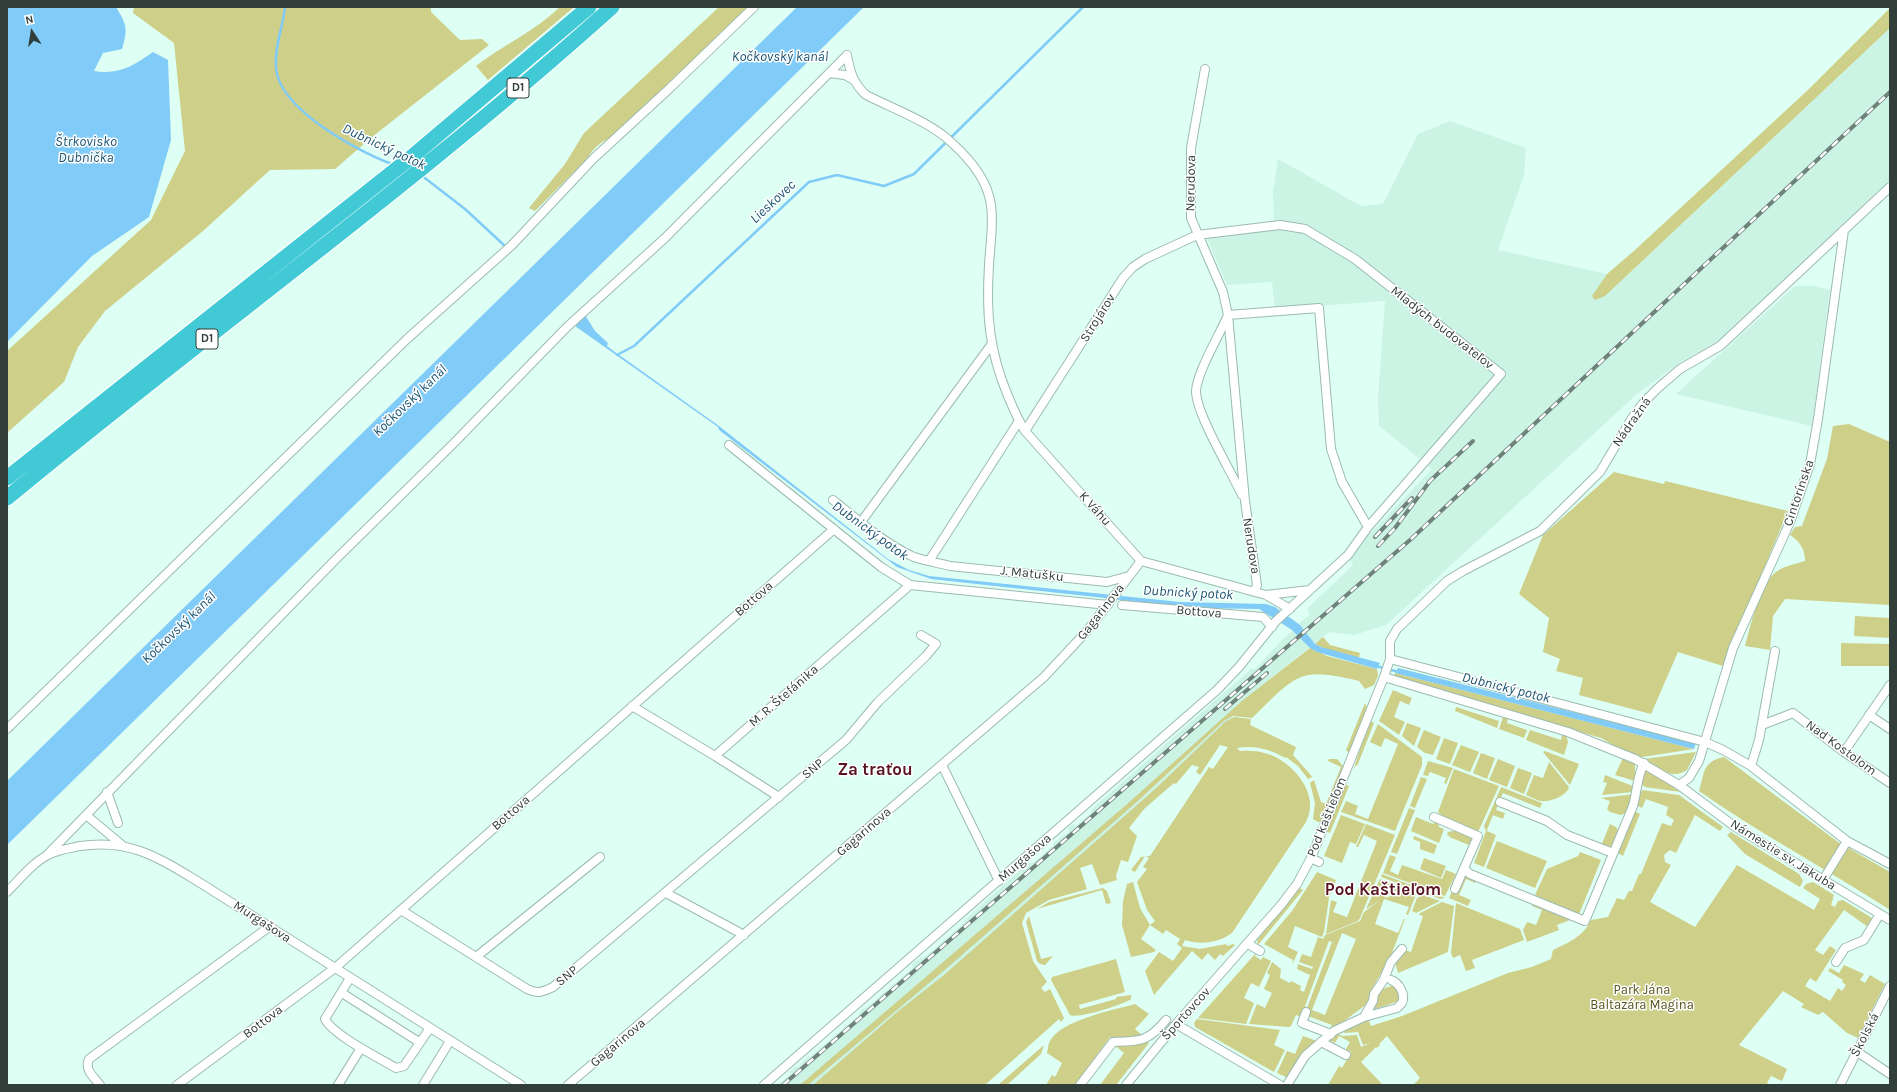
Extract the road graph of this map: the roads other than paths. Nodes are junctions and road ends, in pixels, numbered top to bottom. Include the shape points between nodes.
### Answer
1 (590, 7) edge
2 (612, 7) edge
3 (754, 7) edge
4 (1205, 69) dead end
5 (829, 73) junction
6 (852, 78) junction
7 (1890, 187) edge
8 (1844, 230) junction
9 (1198, 235) junction
10 (1228, 315) junction
11 (991, 345) junction
12 (1019, 421) junction
13 (1025, 431) junction
14 (729, 445) dead end
15 (7, 478) edge
16 (7, 498) edge
17 (833, 500) dead end
18 (1245, 501) junction
19 (861, 522) junction
20 (1368, 527) junction
21 (834, 529) junction
22 (929, 561) junction
23 (1141, 561) junction
24 (1131, 577) junction
25 (910, 585) junction
26 (1310, 590) junction
27 (1255, 591) junction
28 (1266, 595) junction
29 (1109, 604) junction
30 (1122, 605) dead end
31 (1288, 611) junction
32 (1274, 624) junction
33 (921, 635) dead end
34 (1775, 651) dead end
35 (1387, 668) junction
36 (1890, 685) edge
37 (632, 706) junction
38 (1869, 715) junction
39 (1762, 725) junction
40 (7, 729) edge
41 (1890, 729) edge
42 (1705, 742) junction
43 (1844, 752) junction
44 (715, 756) junction
45 (1644, 763) junction
46 (942, 765) junction
47 (1751, 766) junction
48 (1890, 783) edge
49 (1679, 785) junction
50 (107, 792) junction
51 (779, 797) junction
52 (1500, 802) dead end
53 (86, 815) junction
54 (1434, 817) dead end
55 (118, 823) dead end
56 (1847, 841) junction
57 (123, 846) junction
58 (1612, 853) junction
59 (47, 855) junction
60 (600, 857) dead end
61 (1311, 858) junction
62 (1319, 862) dead end
63 (1890, 864) edge
64 (1464, 869) junction
65 (1823, 880) junction
66 (999, 881) junction
67 (1455, 889) dead end
68 (7, 892) edge
69 (666, 893) junction
70 (401, 910) junction
71 (1880, 914) junction
72 (1890, 920) edge
73 (269, 927) junction
74 (744, 935) junction
75 (1248, 944) junction
76 (1402, 949) dead end
77 (1260, 951) dead end
78 (476, 957) junction
79 (1836, 962) dead end
80 (335, 968) junction
81 (350, 978) junction
82 (1391, 980) dead end
83 (1890, 986) edge
84 (342, 993) junction
85 (1306, 1012) dead end
86 (1364, 1017) junction
87 (1166, 1020) dead end
88 (1176, 1024) junction
89 (430, 1028) junction
90 (1331, 1034) junction
91 (450, 1041) junction
92 (419, 1042) junction
93 (1321, 1042) junction
94 (361, 1048) junction
95 (1856, 1051) junction
96 (1346, 1055) dead end
97 (1890, 1074) edge
98 (509, 1076) junction
99 (100, 1085) edge
100 (177, 1085) edge
101 (338, 1085) edge
102 (423, 1085) edge
103 (517, 1085) edge
104 (521, 1085) edge
105 (568, 1085) edge
106 (764, 1085) edge
107 (1080, 1085) edge
108 (1126, 1085) edge
109 (1280, 1085) edge
110 (1287, 1085) edge
111 (1840, 1085) edge

1 - 15 highway, D1 via 391,173
2 - 16 highway, D1 via 407,181
3 - 40 street via 593,159 497,259 407,339
4 - 9 street, Nerudova via 1192,148 1191,218
5 - 6 street
5 - 6 street via 847,55
5 - 50 street via 665,238 567,328
6 - 11 street, K Váhu via 866,95 943,136 954,145 981,177 988,190 991,204 987,315
7 - 8 street, Nádražná
8 - 35 street, Nádražná via 1720,346 1680,369 1658,388 1632,418 1600,472 1540,531 1453,578 1404,622 1392,635
8 - 42 street, Cintorínska via 1810,464 1790,522 1733,648
9 - 10 street, Nerudova via 1223,292
9 - 13 street, Strojárov via 1146,259 1133,267 1123,278
9 - 20 street, Mladých budovateľov via 1280,225 1305,229 1355,259 1501,374
10 - 18 street, Nerudova
10 - 18 street, Nerudova via 1200,376 1196,392 1202,416
10 - 20 street via 1319,308 1331,449 1342,482
11 - 12 street, K Váhu via 1001,378
11 - 19 street
12 - 13 street, K Váhu
12 - 22 street
13 - 23 street, K Váhu
14 - 21 street
17 - 19 street, J. Matušku
18 - 27 street, Nerudova via 1257,585
19 - 22 street, J. Matušku via 914,556
20 - 26 street, Mladých budovateľov via 1348,556
21 - 25 street via 881,567
21 - 37 street, Bottova
22 - 24 street, J. Matušku via 950,566 1107,582
23 - 24 street, Gagarinova
23 - 27 street
24 - 29 street, Gagarinova
25 - 29 street
25 - 44 street, M. R. Štefánika
26 - 28 street
26 - 31 street, Mladých budovateľov
27 - 28 street
28 - 31 street
29 - 46 street, Gagarinova via 1044,677
30 - 32 street, Bottova via 1263,617
31 - 32 street, Murgašova
32 - 66 street, Murgašova via 1217,690
33 - 51 street, SNP via 936,644 926,656 878,702 846,740
34 - 39 street
35 - 42 street
35 - 45 street via 1568,732
35 - 61 street, Pod kaštieľom
36 - 38 street, Nad Kostolom
37 - 44 street
37 - 70 street, Bottova
38 - 41 street
38 - 43 street, Nad Kostolom
39 - 43 street, Nad Kostolom via 1793,713
39 - 47 street
42 - 47 street
42 - 49 street, Cintorínska via 1699,761 1689,778
43 - 48 street, Nad Kostolom
44 - 51 street
45 - 49 street
45 - 58 street via 1639,772 1633,806
46 - 66 street
46 - 74 street, Gagarinova
47 - 56 street
49 - 65 street, Námestie sv. Jakuba via 1734,826
50 - 53 street
50 - 55 street
51 - 69 street, SNP
52 - 58 street via 1547,821 1567,835
53 - 57 street
53 - 59 street
54 - 64 street via 1478,836
56 - 63 street
56 - 65 street
57 - 59 street, Murgašova via 86,846
57 - 73 street, Murgašova via 140,849 171,865
58 - 64 street via 1585,921 1470,874
59 - 68 street, Murgašova
60 - 78 street
61 - 62 street
61 - 75 street, Pod kaštieľom via 1297,884
64 - 67 street
65 - 71 street, Námestie sv. Jakuba
66 - 106 street, Murgašova
69 - 74 street
69 - 78 street, SNP via 545,992 536,993 527,989
70 - 78 street, SNP
70 - 80 street, Bottova
71 - 72 street, Námestie sv. Jakuba
71 - 79 street via 1864,940 1845,948
73 - 80 street, Murgašova
73 - 99 street via 89,1059 88,1070
74 - 105 street, Gagarinova
75 - 77 street
75 - 88 street, Športovcov
76 - 86 street via 1391,962
80 - 81 street, Murgašova
80 - 100 street, Bottova
81 - 84 street
81 - 89 street, Murgašova
82 - 86 street via 1397,982 1400,988 1402,1003 1397,1008
83 - 95 street, Školská
84 - 92 street
84 - 94 street via 325,1019 328,1026
85 - 90 street via 1302,1023
86 - 90 street
87 - 107 street, Športovcov via 1147,1039 1113,1042
88 - 108 street, Športovcov
88 - 109 street
89 - 91 street, Murgašova
89 - 92 street
90 - 93 street
91 - 98 street, Murgašova
91 - 102 street
92 - 94 street via 404,1066 396,1068
93 - 96 street
93 - 110 street via 1305,1056
94 - 101 street
95 - 97 street
95 - 111 street, Školská
98 - 103 street, Murgašova
98 - 104 street, Murgašova

